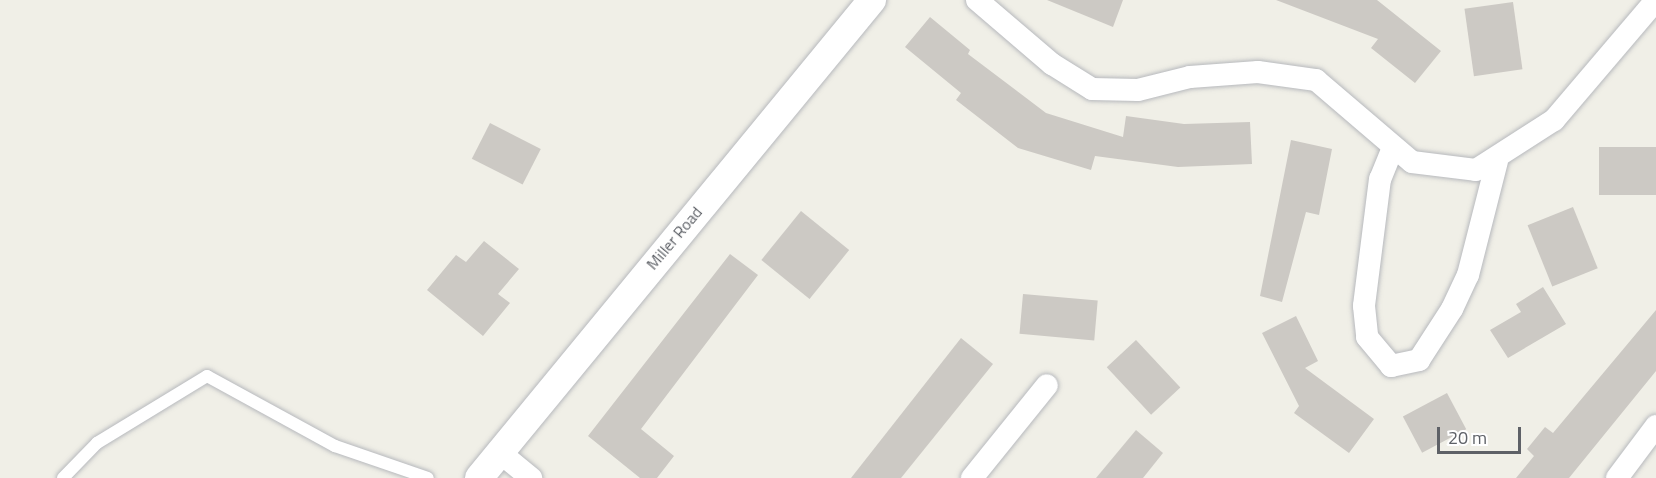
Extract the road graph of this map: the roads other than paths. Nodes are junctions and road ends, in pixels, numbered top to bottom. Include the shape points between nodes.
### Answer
1 (872, 0) edge
2 (977, 0) edge
3 (1656, 0) edge
4 (1392, 150) junction
5 (1497, 161) junction
6 (1047, 385) dead end
7 (1656, 426) edge
8 (498, 451) junction
9 (63, 478) edge
10 (428, 478) edge
11 (479, 478) edge
12 (531, 478) edge
13 (972, 478) edge
14 (1617, 478) edge

1 - 8 street, Miller Road
2 - 4 street via 1052,64 1092,89 1138,90 1190,77 1258,72 1316,80
3 - 5 street via 1554,120
4 - 5 street via 1412,162 1476,170
4 - 5 street via 1380,180 1365,268 1364,306 1367,337 1391,366 1419,360 1452,309 1468,275
6 - 13 street
7 - 14 street
8 - 11 street, Miller Road
8 - 12 street
9 - 10 lane via 97,443 207,376 335,446

